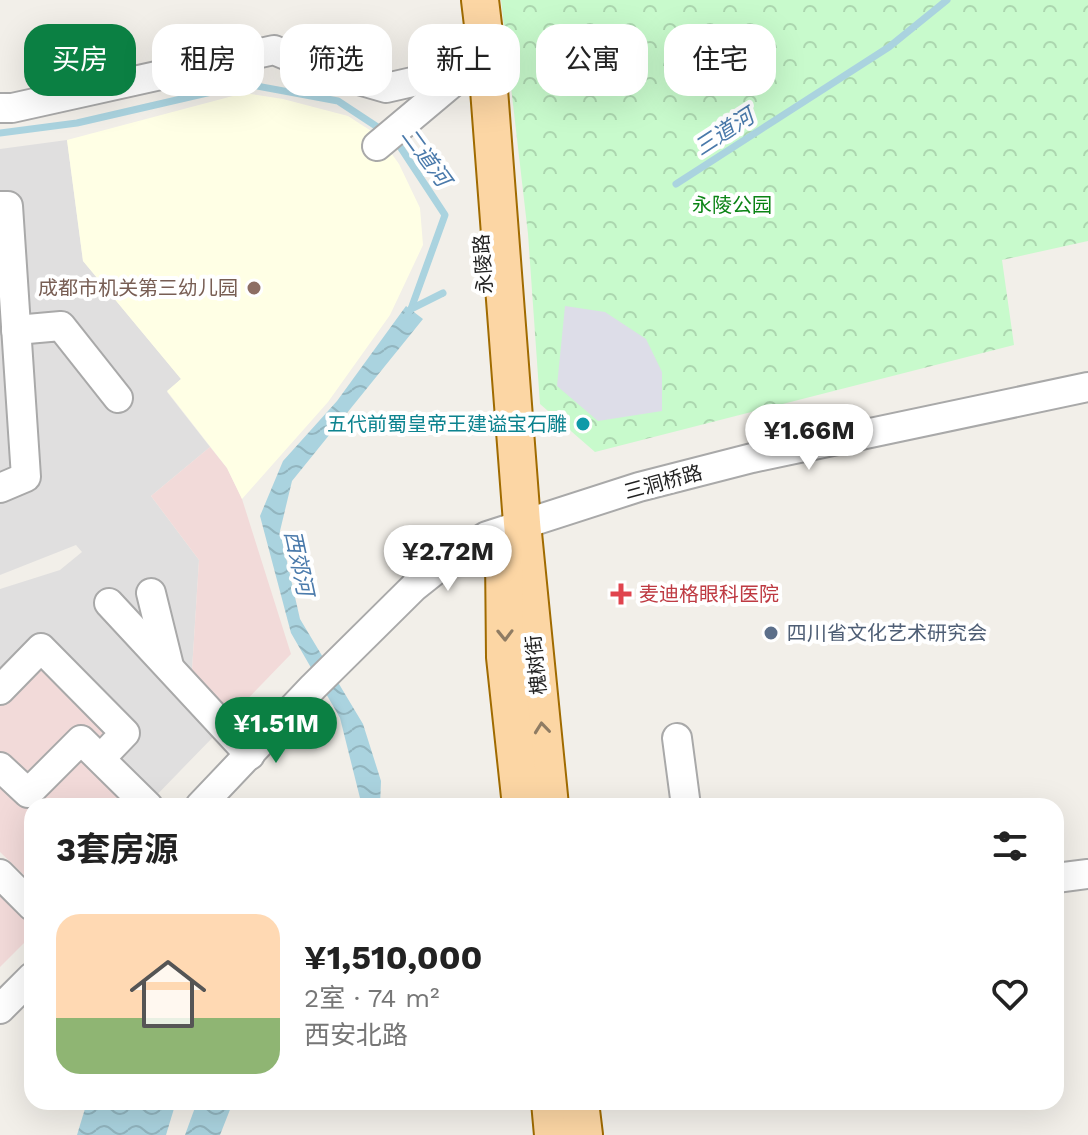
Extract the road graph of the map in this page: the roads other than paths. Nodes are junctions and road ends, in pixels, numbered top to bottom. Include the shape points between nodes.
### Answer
1 (459, 0) edge
2 (480, 0) edge
3 (465, 24) edge
4 (479, 24) edge
5 (408, 83) edge
6 (439, 96) edge
7 (479, 96) edge
8 (0, 108) edge
9 (377, 145) dead end
10 (0, 206) edge
11 (16, 330) junction
12 (1088, 387) edge
13 (118, 398) dead end
14 (0, 488) edge
15 (513, 526) junction
16 (151, 593) dead end
17 (109, 603) dead end
18 (171, 670) junction
19 (0, 690) edge
20 (677, 738) dead end
21 (250, 755) junction
22 (101, 758) junction
23 (0, 767) edge
24 (140, 798) edge
25 (208, 798) edge
26 (520, 798) edge
27 (549, 798) edge
28 (685, 798) edge
29 (0, 874) edge
30 (1088, 874) edge
31 (1064, 877) edge
32 (24, 898) edge
33 (24, 985) edge
34 (0, 1009) edge
35 (551, 1110) edge
36 (581, 1110) edge
37 (553, 1135) edge
38 (584, 1135) edge

1 - 3 main road, 永陵路
2 - 4 main road, 永陵路
5 - 8 street via 386,88 274,50
6 - 9 street
7 - 15 main road, 永陵路
10 - 11 street via 8,206
11 - 13 street via 61,326
11 - 14 street via 26,477
12 - 15 street, 三洞桥路 via 752,458
15 - 21 street, 三洞桥路 via 448,560 414,587
15 -> 26 main road, 槐树街 via 505,657
27 -> 15 main road, 槐树街
16 - 18 street
17 - 18 street
18 - 21 street
19 - 22 street via 41,648 125,733
20 - 28 street
21 - 25 street, 三洞桥路
22 - 23 street via 81,740 28,793
22 - 24 street
29 - 32 street
30 - 31 street
33 - 34 street
35 - 37 main road
36 - 38 main road

